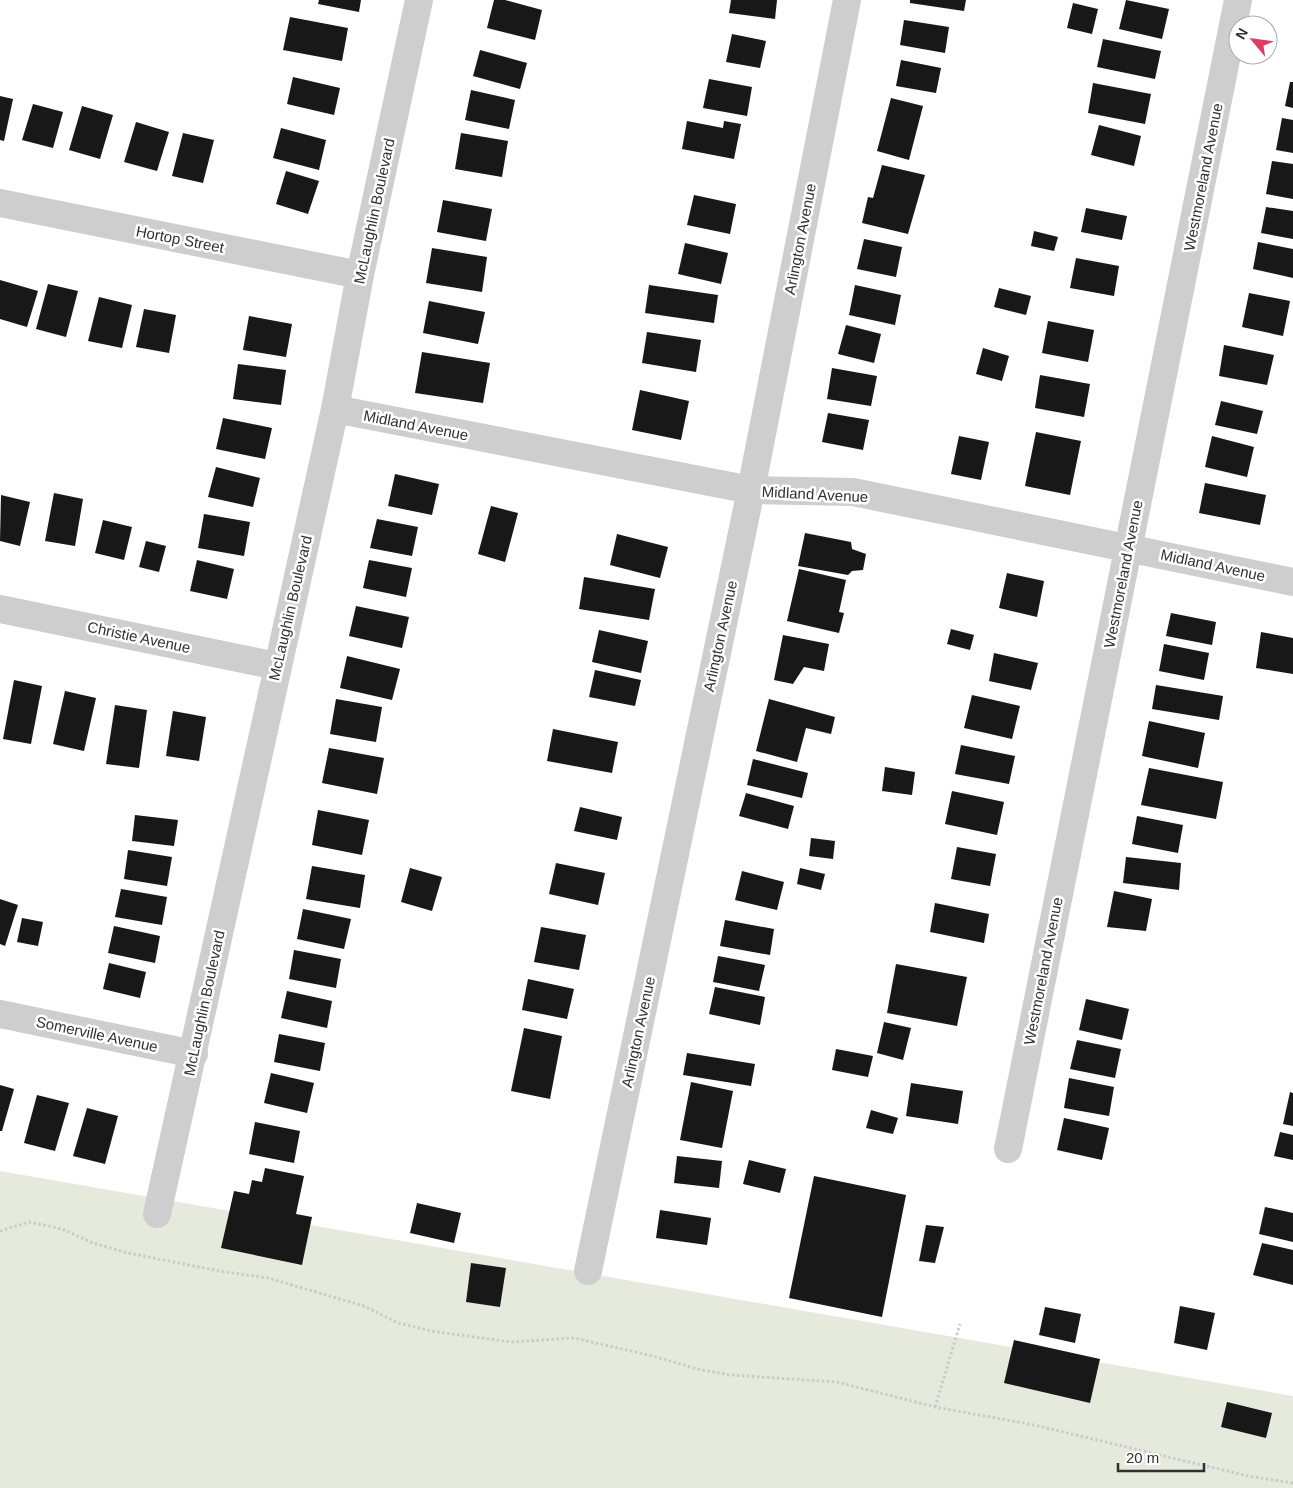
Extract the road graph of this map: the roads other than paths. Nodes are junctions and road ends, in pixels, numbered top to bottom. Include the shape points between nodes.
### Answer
1 (420, 0) edge
2 (847, 0) edge
3 (1238, 0) edge
4 (0, 203) edge
5 (360, 275) junction
6 (335, 409) junction
7 (751, 490) junction
8 (1128, 547) junction
9 (1293, 582) edge
10 (0, 609) edge
11 (277, 666) junction
12 (0, 1014) edge
13 (194, 1054) junction
14 (1008, 1149) dead end
15 (157, 1214) dead end
16 (588, 1271) dead end

1 - 5 street, McLaughlin Boulevard
2 - 7 street, Arlington Avenue
3 - 8 street, Westmoreland Avenue
4 - 5 street, Hortop Street
5 - 6 street, McLaughlin Boulevard
6 - 7 street, Midland Avenue
6 - 11 street, McLaughlin Boulevard
7 - 8 street, Midland Avenue via 853,492
7 - 16 street, Arlington Avenue
8 - 9 street, Midland Avenue
8 - 14 street, Westmoreland Avenue
10 - 11 street, Christie Avenue
11 - 13 street, McLaughlin Boulevard
12 - 13 street, Somerville Avenue
13 - 15 street, McLaughlin Boulevard

